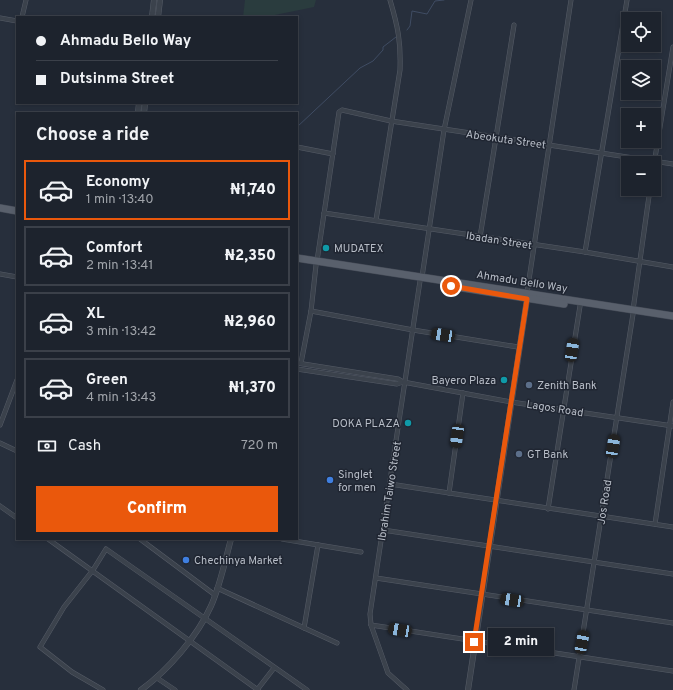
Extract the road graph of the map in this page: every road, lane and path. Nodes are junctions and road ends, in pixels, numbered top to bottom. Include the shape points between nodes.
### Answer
1 (26, 0) edge
2 (154, 0) edge
3 (160, 0) edge
4 (390, 0) edge
5 (471, 0) edge
6 (572, 0) edge
7 (627, 0) edge
8 (22, 16) edge
9 (152, 16) edge
10 (158, 16) edge
11 (0, 18) edge
12 (16, 21) edge
13 (514, 25) dead end
14 (673, 47) edge
15 (391, 121) junction
16 (444, 130) junction
17 (495, 138) junction
18 (550, 145) junction
19 (298, 147) edge
20 (603, 152) junction
21 (333, 154) junction
22 (622, 156) edge
23 (655, 156) edge
24 (661, 163) edge
25 (673, 164) edge
26 (649, 196) edge
27 (0, 208) edge
28 (16, 210) edge
29 (0, 213) edge
30 (324, 213) junction
31 (16, 215) edge
32 (376, 220) junction
33 (430, 229) junction
34 (480, 237) junction
35 (535, 245) junction
36 (585, 252) junction
37 (298, 258) edge
38 (639, 261) junction
39 (298, 262) edge
40 (317, 263) junction
41 (673, 267) edge
42 (0, 274) edge
43 (16, 277) edge
44 (421, 279) junction
45 (527, 296) junction
46 (580, 306) junction
47 (311, 311) junction
48 (633, 312) junction
49 (673, 316) edge
50 (673, 320) edge
51 (413, 330) junction
52 (518, 347) junction
53 (299, 363) edge
54 (298, 369) edge
55 (16, 383) edge
56 (404, 383) junction
57 (463, 393) junction
58 (510, 402) junction
59 (673, 402) edge
60 (563, 409) junction
61 (617, 418) junction
62 (0, 425) edge
63 (671, 426) edge
64 (0, 443) edge
65 (16, 451) edge
66 (390, 484) junction
67 (449, 493) junction
68 (495, 500) junction
69 (0, 506) edge
70 (548, 509) junction
71 (602, 516) junction
72 (16, 517) edge
73 (655, 524) junction
74 (673, 527) edge
75 (383, 530) junction
76 (49, 540) edge
77 (141, 540) edge
78 (231, 540) edge
79 (288, 540) edge
80 (318, 545) junction
81 (488, 546) junction
82 (361, 552) dead end
83 (595, 562) junction
84 (93, 570) junction
85 (673, 574) edge
86 (376, 578) junction
87 (217, 588) junction
88 (215, 595) junction
89 (482, 595) junction
90 (588, 611) junction
91 (204, 618) junction
92 (673, 623) edge
93 (371, 625) junction
94 (304, 628) junction
95 (189, 640) junction
96 (474, 642) junction
97 (337, 643) dead end
98 (579, 657) junction
99 (274, 668) junction
100 (673, 671) edge
101 (157, 678) junction
102 (103, 690) edge
103 (141, 690) edge
104 (175, 690) edge
105 (258, 690) edge
106 (307, 690) edge
107 (407, 690) edge
108 (468, 690) edge
109 (574, 690) edge

1 - 8 street
2 - 9 street
3 - 10 street
4 - 15 street via 400,39 400,70
5 - 16 street, Ibrahim Taiwo Street
6 - 18 street
7 - 20 street
11 - 12 street
13 - 17 street
14 - 23 street
15 - 16 street, Abeokuta Street
15 - 21 street, Abeokuta Street via 340,110
15 - 32 street
16 - 17 street, Abeokuta Street
16 - 33 street, Ibrahim Taiwo Street
17 - 18 street, Abeokuta Street
17 - 34 street
18 - 20 street, Abeokuta Street
18 - 35 street
19 - 21 street
20 - 22 street, Abeokuta Street
20 - 36 street
21 - 30 street
24 - 25 street, Abeokuta Street
26 - 38 street, Jos Road
27 - 28 main road
29 - 31 main road
30 - 32 street, Ibadan Street
30 - 40 street
32 - 33 street, Ibadan Street
33 - 34 street, Ibadan Street
33 - 44 street, Ibrahim Taiwo Street
34 - 35 street, Ibadan Street
35 - 36 street, Ibadan Street
35 - 45 street
36 - 38 street, Ibadan Street
37 - 40 main road, Ahmadu Bello Way
38 - 41 street, Ibadan Street
38 - 48 street, Jos Road
39 - 40 main road, Ahmadu Bello Way
40 - 44 main road, Ahmadu Bello Way
40 - 47 street
42 - 43 street
44 - 45 main road, Ahmadu Bello Way
44 - 51 street, Ibrahim Taiwo Street
45 - 46 main road, Ahmadu Bello Way
45 - 48 main road, Ahmadu Bello Way
45 - 52 street
46 - 48 main road, Ahmadu Bello Way
46 - 60 street
47 - 51 street
47 - 53 street
48 - 49 main road, Ahmadu Bello Way
48 - 50 main road, Ahmadu Bello Way
48 - 61 street, Jos Road
51 - 52 street
51 - 56 street, Ibrahim Taiwo Street
52 - 58 street
53 - 56 street, Lagos Road via 398,379
54 - 56 street
55 - 62 street
56 - 57 street, Lagos Road
56 - 66 street, Ibrahim Taiwo Street
57 - 58 street, Lagos Road
57 - 67 street
58 - 60 street, Lagos Road
58 - 68 street
59 - 63 street
60 - 61 street, Lagos Road
60 - 70 street
61 - 63 street, Lagos Road
61 - 71 street, Jos Road
63 - 73 street
64 - 65 street
66 - 67 street
66 - 75 street, Ibrahim Taiwo Street
67 - 68 street
68 - 70 street
68 - 81 street
69 - 72 street
70 - 71 street
71 - 73 street
71 - 83 street, Jos Road
73 - 74 street
75 - 81 street
75 - 86 street, Ibrahim Taiwo Street
76 - 84 street
77 - 88 street
78 - 87 street
79 - 80 street
80 - 82 street
80 - 94 street
81 - 83 street
81 - 89 street
83 - 85 street
83 - 90 street, Jos Road
84 - 91 street via 106,549
84 - 95 street
84 - 102 street via 64,607 40,647 72,672
86 - 89 street
86 - 93 street, Ibrahim Taiwo Street via 370,614
87 - 88 street
87 - 94 street
88 - 91 street
89 - 90 street
89 - 96 street
90 - 92 street
90 - 98 street, Jos Road
91 - 95 street
91 - 99 street
93 - 96 street
93 - 107 street, Ibrahim Taiwo Street via 388,673
94 - 97 street
95 - 101 street
95 - 105 street
96 - 98 street
96 - 108 street
98 - 100 street
98 - 109 street, Jos Road
99 - 105 street
99 - 106 street
101 - 103 street
101 - 104 street

